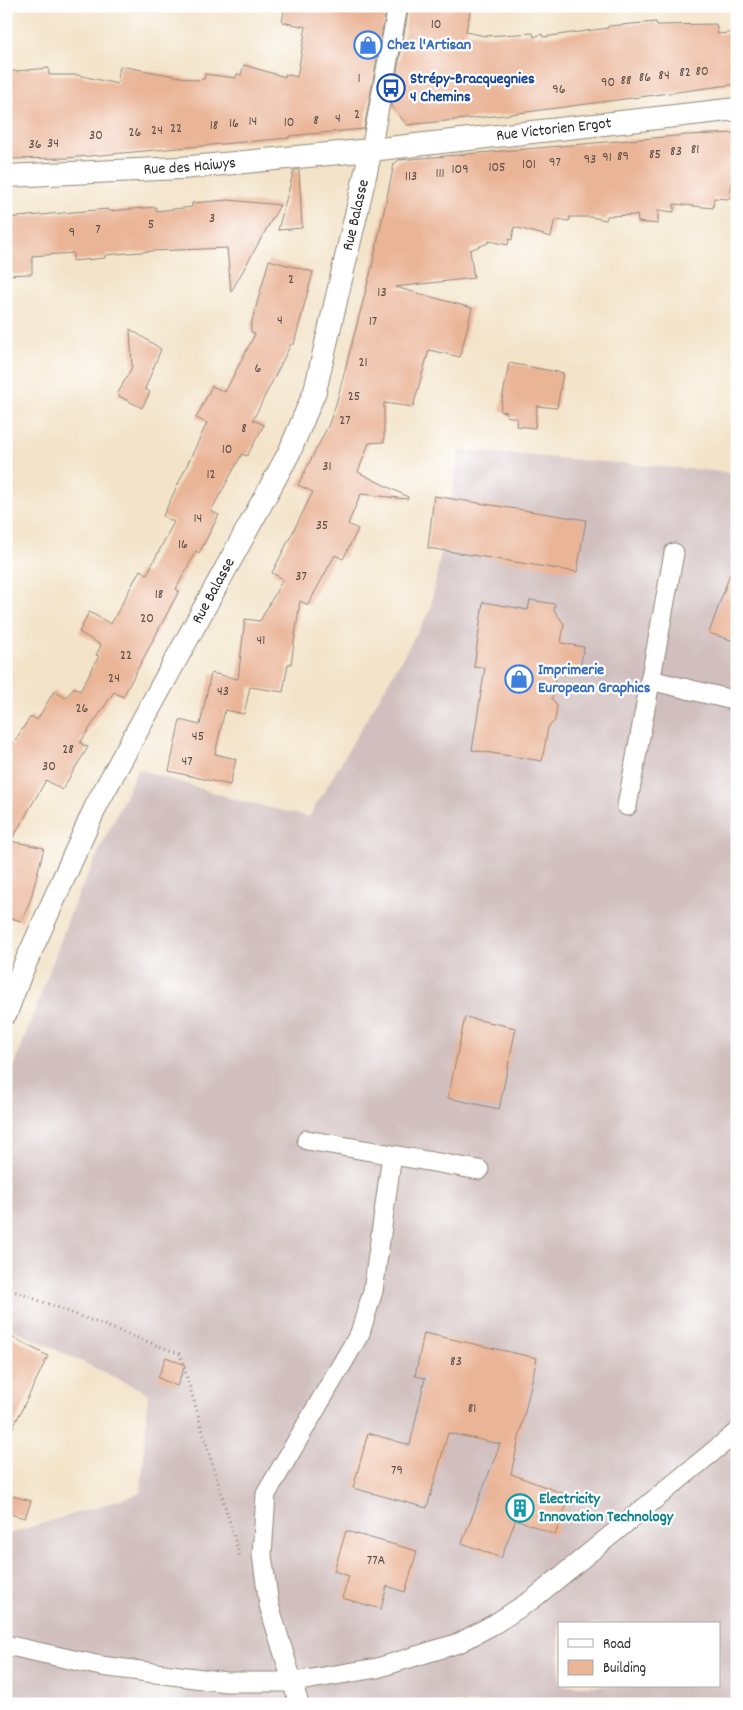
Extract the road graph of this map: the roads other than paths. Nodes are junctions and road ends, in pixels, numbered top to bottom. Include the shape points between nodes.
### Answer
1 (398, 6) edge
2 (737, 109) edge
3 (371, 150) junction
4 (6, 176) edge
5 (674, 553) dead end
6 (650, 680) junction
7 (737, 701) edge
8 (627, 806) dead end
9 (6, 1013) edge
10 (307, 1140) dead end
11 (392, 1155) junction
12 (479, 1170) dead end
13 (737, 1432) edge
14 (6, 1644) edge
15 (294, 1682) junction
16 (299, 1704) edge

1 - 3 street
2 - 3 street, Rue Victorien Ergot
3 - 4 street, Rue des Haiwys via 181,168
3 - 9 street, Rue Balasse via 315,391 304,422 97,804
5 - 6 street
6 - 7 street
6 - 8 street
10 - 11 street
11 - 12 street
11 - 15 street via 373,1291 360,1333 266,1494 262,1555 269,1605
13 - 15 street via 532,1599 496,1624 459,1643 415,1658
14 - 15 street via 101,1666 226,1682
15 - 16 street

